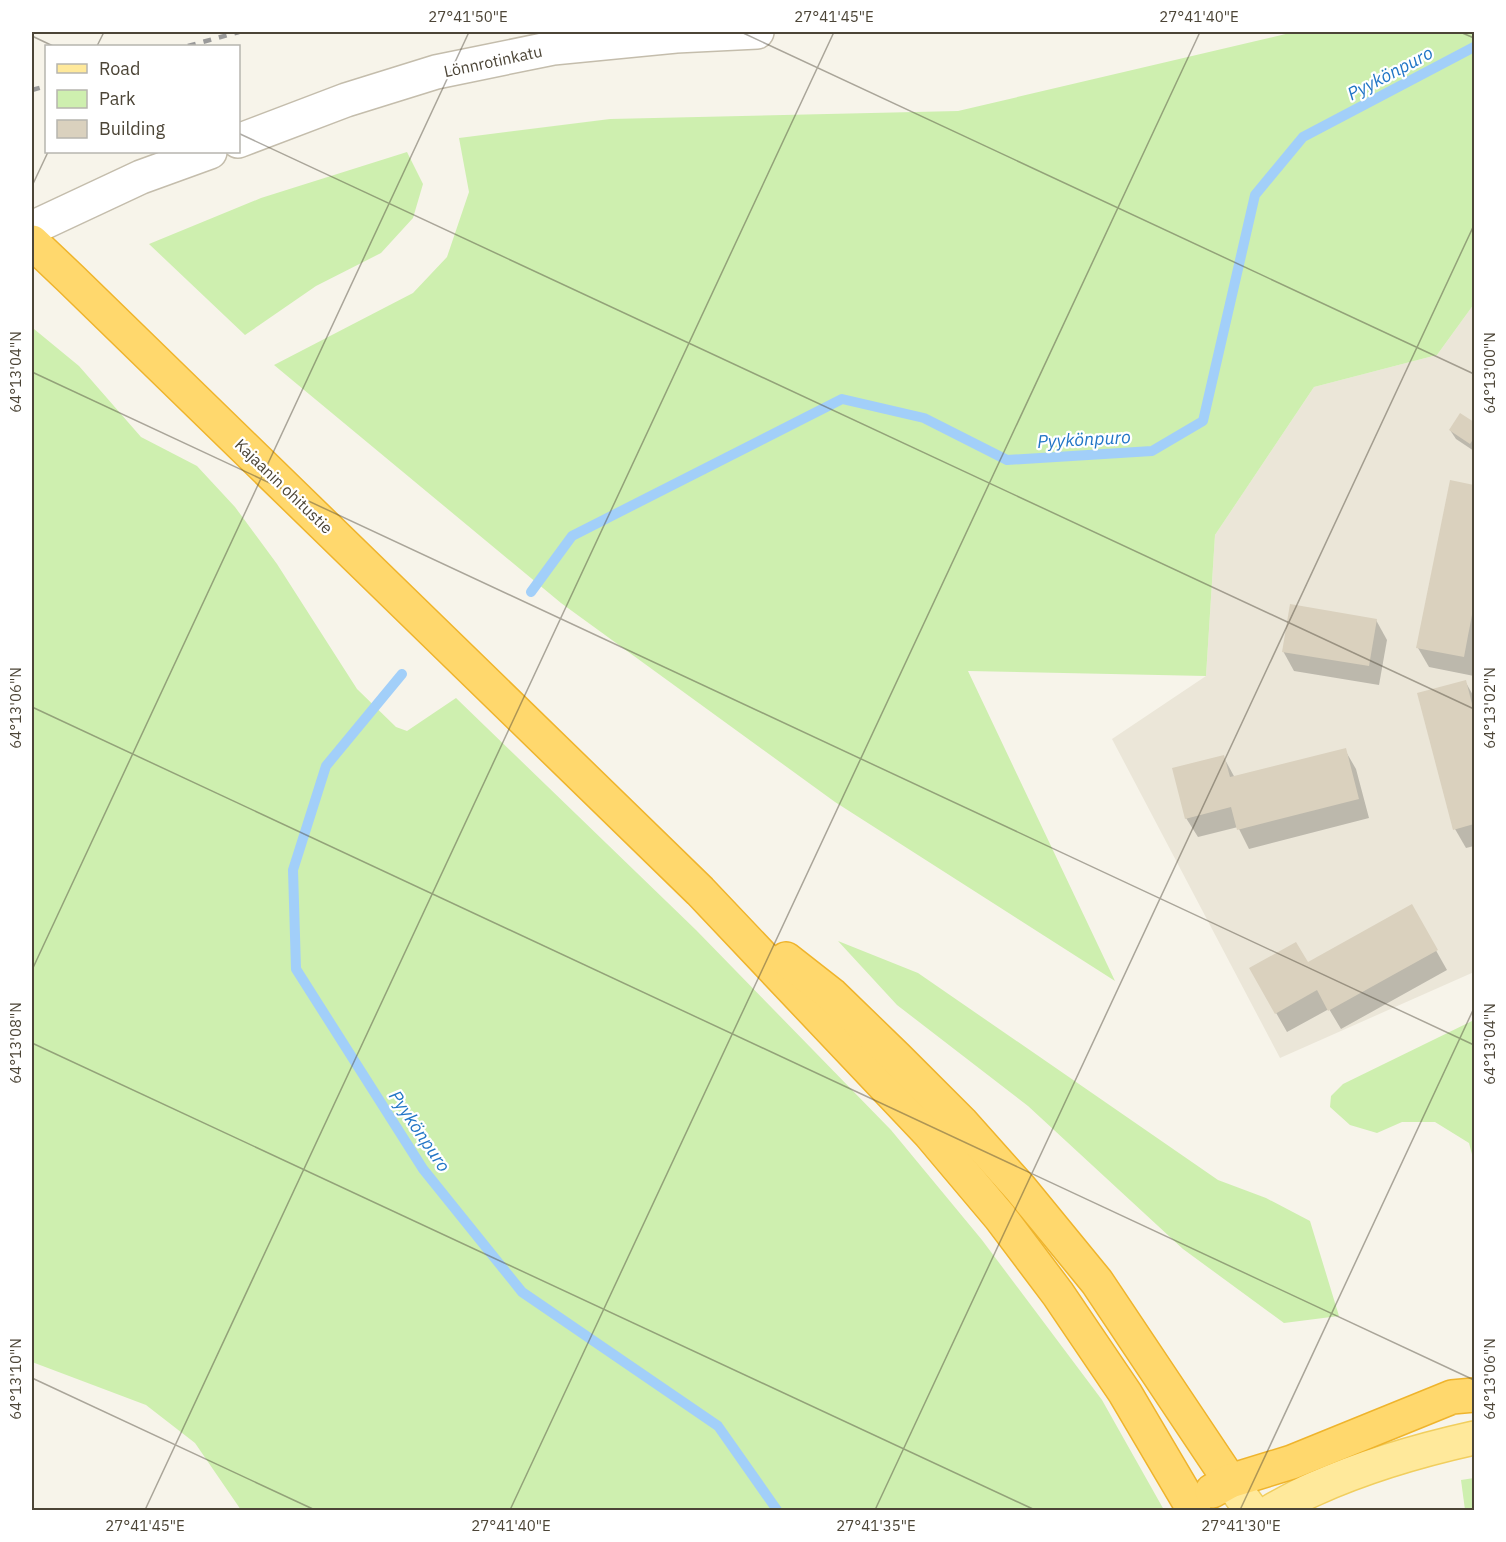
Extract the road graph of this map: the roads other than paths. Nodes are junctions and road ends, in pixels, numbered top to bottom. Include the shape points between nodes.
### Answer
1 (758, 32) edge
2 (240, 140) edge
3 (207, 153) edge
4 (32, 228) edge
5 (32, 242) edge
6 (700, 891) junction
7 (1474, 1395) edge
8 (1474, 1438) edge
9 (1230, 1481) junction
10 (1192, 1507) edge
11 (1251, 1510) edge
12 (1273, 1510) edge

1 - 2 street, Lönnrotinkatu via 553,48 436,72 346,100
3 - 4 street via 141,177
5 - 6 highway, Kajaanin ohitustie
6 - 9 highway via 832,995 969,1131 1097,1282
6 - 10 highway via 930,1134 1000,1217 1125,1393
7 - 9 highway via 1452,1397 1292,1462
8 - 12 main road via 1369,1468
9 - 10 highway
9 - 11 main road

